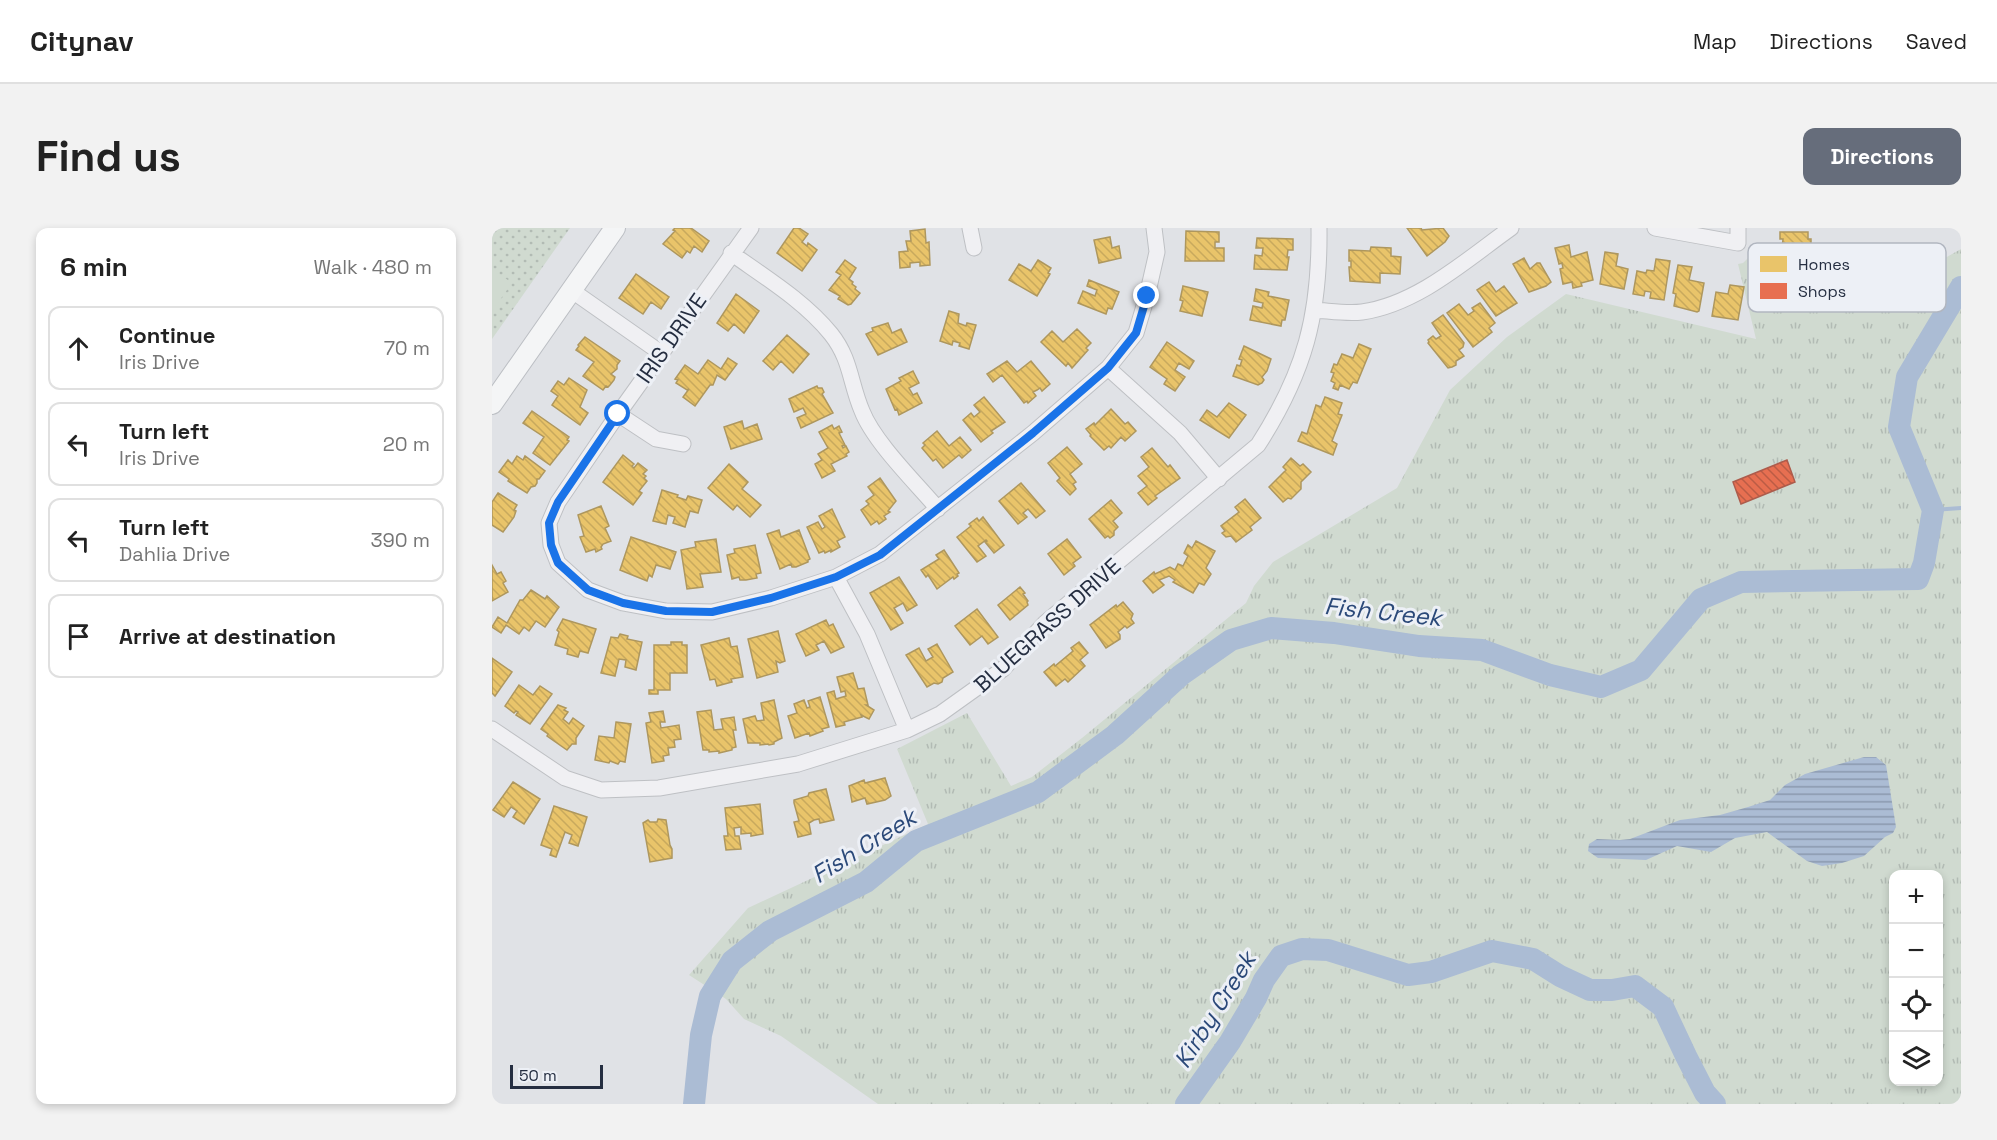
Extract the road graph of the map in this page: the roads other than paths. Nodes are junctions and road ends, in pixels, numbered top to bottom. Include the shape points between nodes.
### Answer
1 (615, 228) edge
2 (751, 228) edge
3 (970, 228) edge
4 (1154, 228) edge
5 (1319, 228) edge
6 (1511, 228) edge
7 (1655, 228) edge
8 (1738, 236) edge
9 (974, 248) dead end
10 (731, 253) junction
11 (571, 290) junction
12 (1315, 310) junction
13 (661, 353) junction
14 (1108, 368) junction
15 (492, 404) edge
16 (618, 414) junction
17 (683, 444) dead end
18 (1218, 478) junction
19 (938, 509) junction
20 (836, 577) junction
21 (492, 729) edge
22 (907, 730) junction

1 - 11 main road
2 - 10 street, IRIS DRIVE
3 - 9 street
4 - 14 street via 1157,252 1136,333
5 - 12 street, BLUEGRASS DRIVE
6 - 12 street via 1431,285 1396,303 1361,312
7 - 8 street
10 - 13 street, IRIS DRIVE
10 - 19 street via 807,308 833,336 848,361 862,412
11 - 13 street
11 - 15 main road
12 - 18 street, BLUEGRASS DRIVE via 1304,354 1274,420 1258,445
13 - 16 street, IRIS DRIVE
14 - 18 street via 1180,433
14 - 19 street
16 - 17 street via 656,439
16 - 20 street, IRIS DRIVE via 558,502 549,523 558,563 588,590 623,603 666,611 712,612
18 - 22 street, BLUEGRASS DRIVE via 1045,623 1003,669 940,714
19 - 20 street via 880,555
20 - 22 street via 867,634
21 - 22 street, BLUEGRASS DRIVE via 565,778 601,790 659,788 798,764

